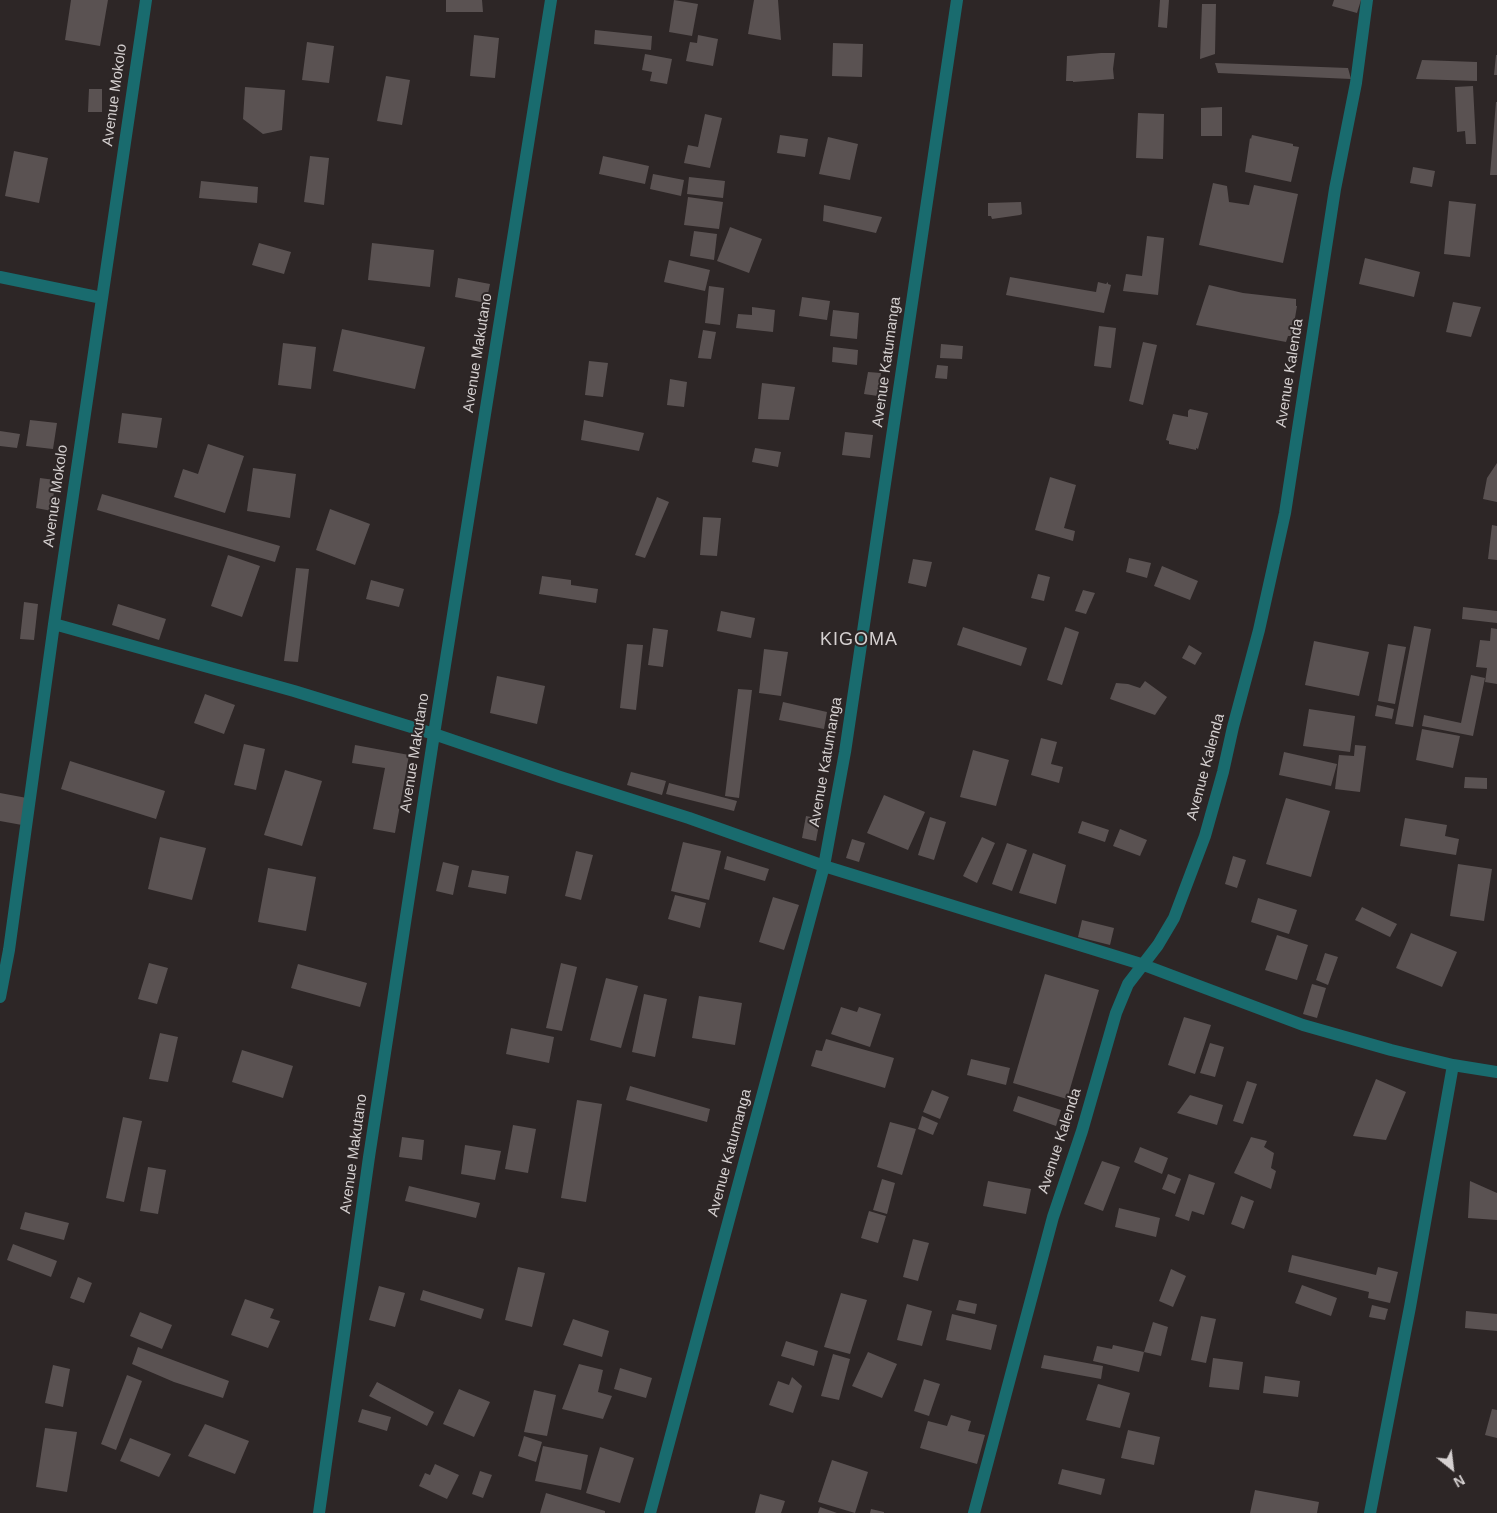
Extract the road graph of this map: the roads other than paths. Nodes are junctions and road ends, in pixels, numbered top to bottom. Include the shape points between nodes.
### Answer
1 (146, 0) edge
2 (551, 0) edge
3 (957, 0) edge
4 (1367, 0) edge
5 (0, 277) edge
6 (102, 298) junction
7 (54, 624) junction
8 (434, 734) junction
9 (824, 866) junction
10 (1141, 964) junction
11 (0, 997) edge
12 (1453, 1065) junction
13 (1497, 1072) edge
14 (319, 1513) edge
15 (650, 1513) edge
16 (974, 1513) edge
17 (1370, 1513) edge

1 - 6 street, Avenue Mokolo
2 - 8 street, Avenue Makutano
3 - 9 street, Avenue Katumanga via 845,752
4 - 10 street, Avenue Kalenda via 1285,513 1259,630 1205,836 1174,918 1158,945
5 - 6 street
6 - 7 street, Avenue Mokolo
7 - 8 street
7 - 11 street, Avenue Mokolo
8 - 9 street
8 - 14 street, Avenue Makutano
9 - 10 street
9 - 15 street, Avenue Katumanga
10 - 12 street via 1303,1025
10 - 16 street, Avenue Kalenda via 1116,1013 1053,1217
12 - 13 street
12 - 17 street

